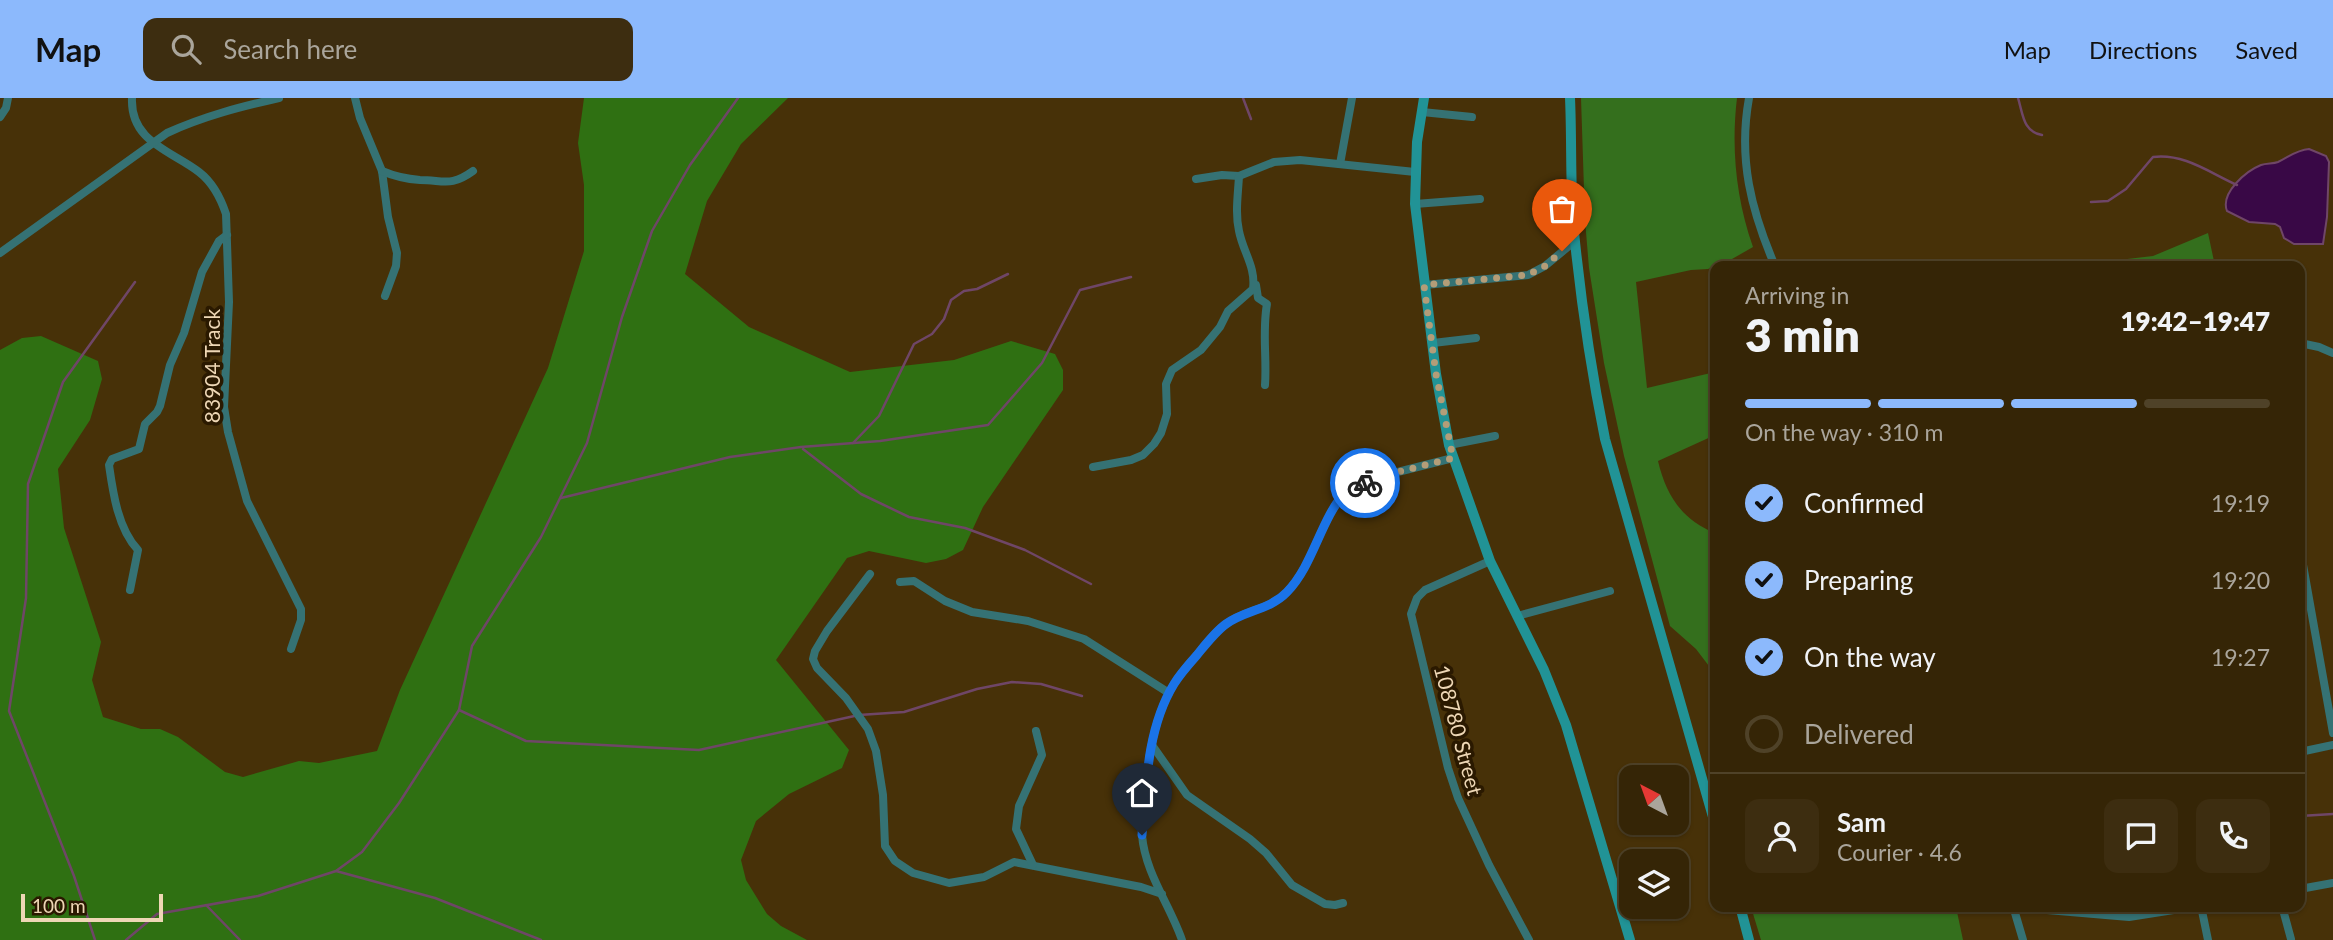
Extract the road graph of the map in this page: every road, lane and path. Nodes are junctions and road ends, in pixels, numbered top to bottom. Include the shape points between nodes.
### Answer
1 (8, 98) edge
2 (132, 98) edge
3 (279, 98) edge
4 (355, 98) edge
5 (1352, 98) edge
6 (1424, 98) edge
7 (1570, 98) edge
8 (1749, 98) edge
9 (1422, 112) junction
10 (0, 117) edge
11 (1472, 117) dead end
12 (153, 142) junction
13 (1340, 164) junction
14 (382, 171) junction
15 (473, 171) dead end
16 (1415, 172) junction
17 (1239, 176) junction
18 (1196, 179) dead end
19 (1480, 199) dead end
20 (1415, 204) junction
21 (227, 235) junction
22 (1575, 240) junction
23 (0, 253) edge
24 (1772, 261) edge
25 (1255, 279) junction
26 (1424, 285) junction
27 (385, 296) dead end
28 (1476, 338) dead end
29 (1433, 342) junction
30 (2305, 344) edge
31 (2333, 353) edge
32 (1265, 385) dead end
33 (1495, 436) dead end
34 (1449, 445) junction
35 (1453, 458) junction
36 (1093, 467) dead end
37 (1490, 561) junction
38 (870, 574) dead end
39 (2305, 576) edge
40 (900, 582) dead end
41 (130, 590) dead end
42 (1610, 591) dead end
43 (1517, 616) junction
44 (291, 649) dead end
45 (1169, 694) junction
46 (1036, 731) dead end
47 (2333, 733) edge
48 (1152, 745) junction
49 (2333, 745) edge
50 (2305, 751) edge
51 (1710, 806) edge
52 (1033, 865) junction
53 (2333, 883) edge
54 (2305, 888) edge
55 (1163, 894) junction
56 (1343, 903) dead end
57 (1742, 912) edge
58 (2015, 912) edge
59 (2077, 912) edge
60 (2157, 912) edge
61 (2201, 912) edge
62 (2284, 912) edge
63 (2291, 939) edge
64 (1182, 940) edge
65 (1529, 940) edge
66 (1630, 940) edge
67 (1749, 940) edge
68 (2024, 940) edge
69 (2208, 940) edge

1 - 10 street
2 - 12 street via 136,122
3 - 12 street via 196,120
4 - 14 street
5 - 13 street
6 - 9 street
7 - 22 street
8 - 24 street via 1747,179
9 - 11 street
9 - 16 street
12 - 21 street, 83904 Track via 209,183 223,206
12 - 23 street
13 - 16 street
13 - 17 street via 1282,161
14 - 15 street via 407,180 448,183
14 - 27 street via 397,259
16 - 20 street
17 - 18 street
17 - 25 street via 1239,232
19 - 20 street
20 - 26 street
21 - 41 street via 202,272 160,406 145,424 141,446 110,462 118,511 138,550
21 - 44 street, 83904 Track via 224,407 247,501 301,609
22 - 26 street via 1528,275
22 - 51 street via 1586,342 1605,439
25 - 32 street via 1258,298 1267,304
25 - 36 street via 1250,293 1228,311 1201,350 1171,370 1166,384 1167,414 1154,444 1131,460
26 - 29 street
28 - 29 street
29 - 34 street
30 - 31 street
33 - 34 street
34 - 35 street
35 - 37 street
35 - 45 street via 1374,478 1346,491 1286,593 1225,624
37 - 43 street
37 - 65 street, 108780 Street via 1425,590 1411,614 1458,798
38 - 52 street via 827,631 813,659 868,729 876,751 889,854 914,873 954,883 984,877 1011,863
39 - 47 street
40 - 45 street via 914,581 972,612 1028,621 1084,639
42 - 43 street
43 - 66 street via 1566,724
45 - 48 street
46 - 52 street via 1042,755 1019,806 1016,829
48 - 55 street via 1143,849
48 - 56 street via 1187,795 1250,839 1292,885 1325,904
49 - 50 street
52 - 55 street
53 - 54 street
55 - 64 street
57 - 67 street
58 - 68 street
59 - 60 street via 2129,916
61 - 69 street
62 - 63 street

